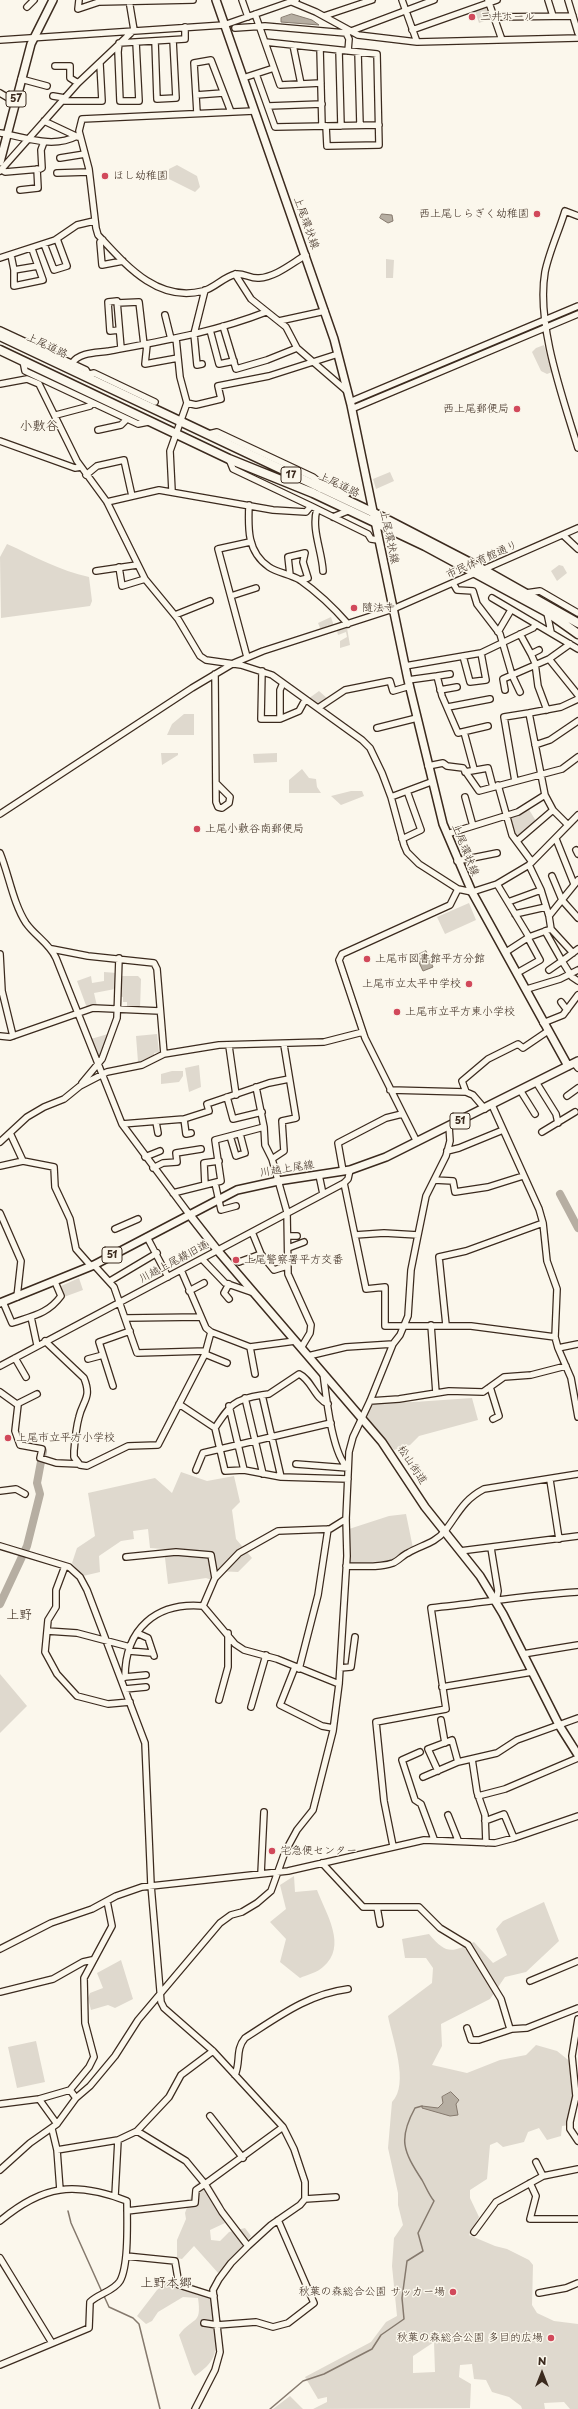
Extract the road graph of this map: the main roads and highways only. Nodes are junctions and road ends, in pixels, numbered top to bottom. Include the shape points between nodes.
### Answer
1 (53, 0) edge
2 (216, 0) edge
3 (4, 134) edge
4 (0, 162) edge
5 (0, 331) edge
6 (0, 350) edge
7 (372, 512) junction
8 (374, 521) junction
9 (578, 623) edge
10 (578, 634) edge
11 (574, 1064) edge
12 (189, 1214) junction
13 (2, 1302) edge
14 (578, 1754) edge

1 - 3 main road, 57 via 33,37
2 - 7 main road, 上尾環状線 via 325,311 348,392
3 - 4 main road, 57
5 - 7 highway, 上尾道路 / 17
6 - 8 highway, 上尾道路 / 17 via 228,459
7 - 8 main road, 上尾環状線
7 - 9 highway, 上尾道路 / 17 via 484,570
8 - 10 highway, 上尾道路 / 17 via 547,612
8 - 11 main road, 上尾環状線 via 431,782 447,834 472,892 543,1023
11 - 12 main road, 川越上尾線 / 51 via 380,1160 346,1171 247,1187
12 - 13 main road, 川越上尾線 / 51 via 92,1265
12 - 14 main road, 松山街道 via 391,1453 425,1507 496,1601 559,1725

